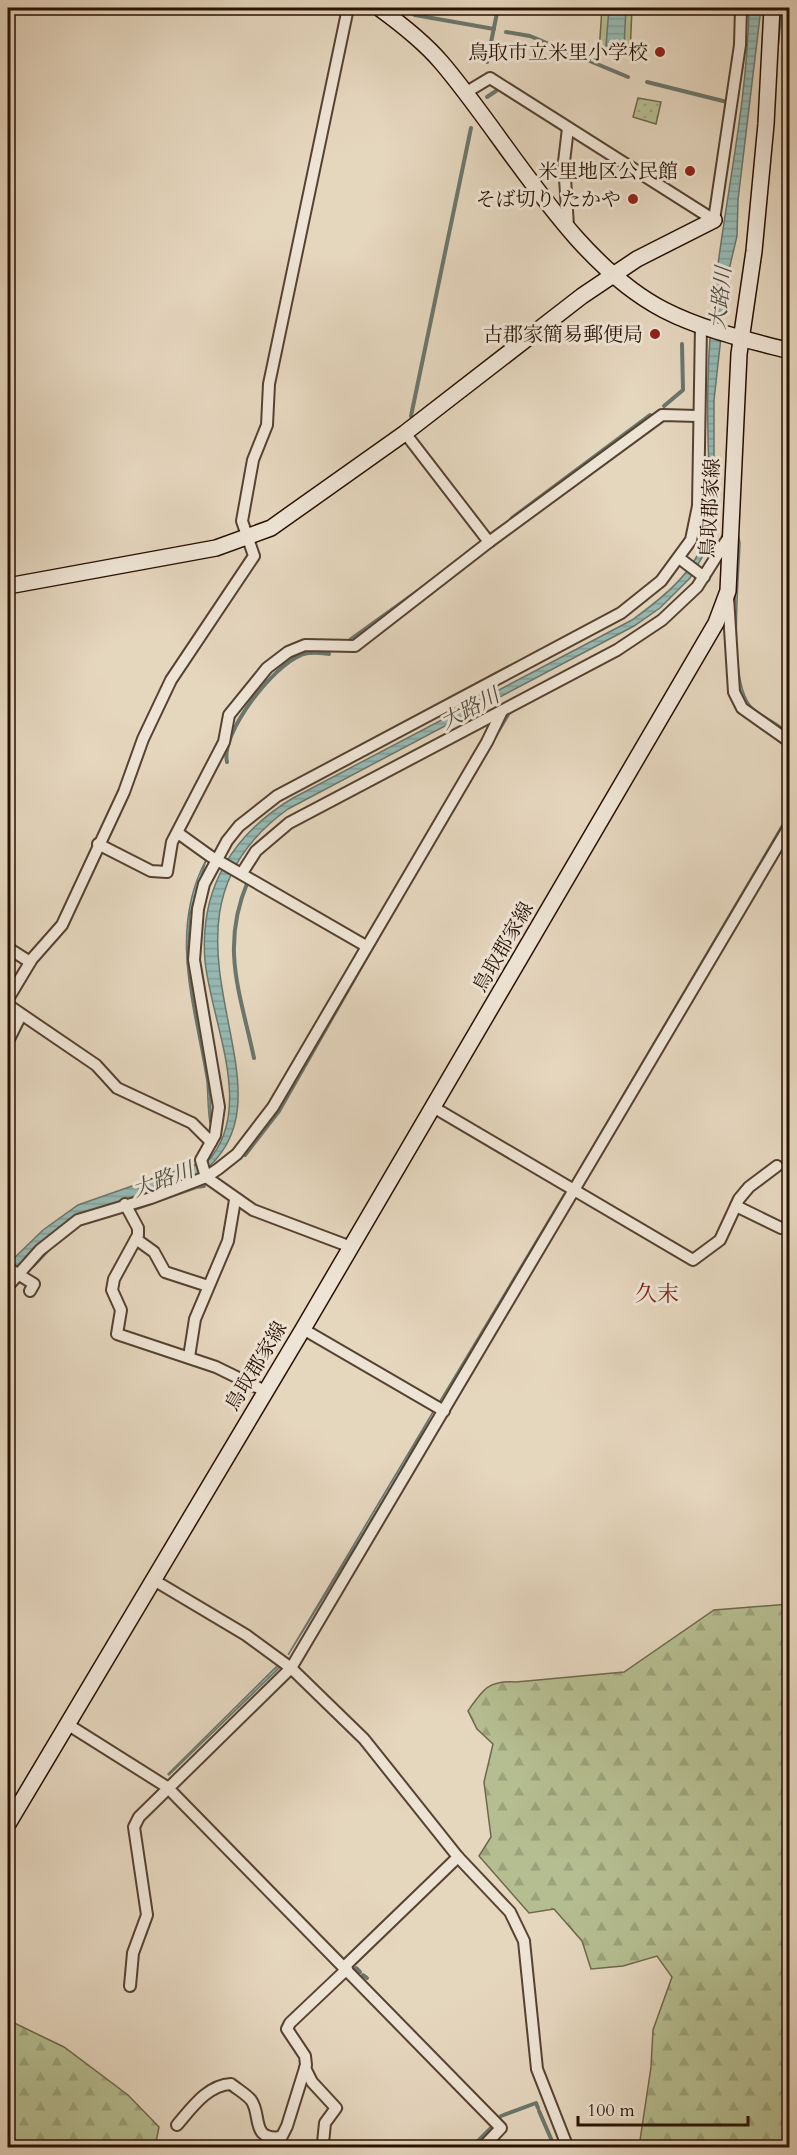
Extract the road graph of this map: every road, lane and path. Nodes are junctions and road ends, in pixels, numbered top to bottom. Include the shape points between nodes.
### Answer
1 (348, 8) edge
2 (379, 8) edge
3 (741, 8) edge
4 (772, 8) edge
5 (465, 93) junction
6 (568, 128) junction
7 (714, 220) junction
8 (568, 226) junction
9 (614, 275) junction
10 (705, 326) junction
11 (734, 336) junction
12 (789, 351) edge
13 (698, 416) junction
14 (405, 434) junction
15 (730, 535) junction
16 (245, 537) junction
17 (489, 542) junction
18 (679, 558) junction
19 (704, 578) junction
20 (8, 586) edge
21 (728, 591) junction
22 (502, 711) junction
23 (789, 742) edge
24 (789, 825) edge
25 (178, 833) junction
26 (98, 844) junction
27 (216, 859) junction
28 (242, 873) junction
29 (366, 946) junction
30 (8, 948) edge
31 (30, 962) junction
32 (8, 999) edge
33 (8, 1005) edge
34 (21, 1015) junction
35 (8, 1041) edge
36 (433, 1107) junction
37 (211, 1142) junction
38 (777, 1166) dead end
39 (206, 1175) junction
40 (575, 1190) junction
41 (235, 1200) junction
42 (125, 1204) junction
43 (736, 1206) junction
44 (789, 1229) edge
45 (136, 1239) junction
46 (351, 1247) junction
47 (8, 1268) edge
48 (19, 1273) junction
49 (8, 1286) edge
50 (208, 1286) junction
51 (30, 1291) dead end
52 (303, 1329) junction
53 (189, 1357) junction
54 (265, 1391) junction
55 (444, 1411) junction
56 (152, 1579) junction
57 (291, 1668) junction
58 (67, 1724) junction
59 (167, 1787) junction
60 (8, 1824) edge
61 (458, 1857) junction
62 (346, 1968) junction
63 (130, 1986) dead end
64 (305, 2068) junction
65 (177, 2125) dead end
66 (281, 2137) junction
67 (323, 2143) dead end
68 (276, 2148) edge
69 (482, 2148) edge
70 (568, 2148) edge

1 - 16 street via 269,384 267,425 246,492 242,521
2 - 5 main road via 410,31
3 - 7 street via 740,45
4 - 11 main road, 鳥取郡家線 via 754,251
5 - 6 street via 490,78
5 - 8 main road
6 - 7 street
6 - 8 street via 564,162
7 - 9 main road
8 - 9 main road
9 - 10 main road via 663,309
9 - 14 main road
10 - 11 main road
10 - 13 street
11 - 12 main road
11 - 15 main road, 鳥取郡家線
13 - 17 street via 662,415
13 - 18 street via 698,506 691,540
14 - 16 main road via 271,528
14 - 17 street
15 - 19 street
15 - 21 main road, 鳥取郡家線
16 - 20 main road via 216,548
16 - 26 street via 254,555 162,696 124,792
17 - 25 street via 355,646 305,645 267,668 229,715 224,742
18 - 19 street
18 - 27 street via 652,590 621,613 277,795 239,826
19 - 22 street via 646,632
21 - 23 street via 734,692 742,708
21 - 36 main road, 鳥取郡家線 via 716,623 655,730
22 - 28 street via 289,824 256,851
22 - 29 street
24 - 40 street
25 - 26 street via 172,842 167,872 151,871
25 - 27 street
26 - 31 street via 62,926
27 - 28 street
27 - 37 street via 204,884 193,951 218,1089 218,1122
28 - 29 street
29 - 39 street via 273,1107 237,1154
30 - 31 street
31 - 32 street
33 - 34 street
34 - 35 street
34 - 37 street via 96,1065 117,1088 192,1123
36 - 40 street
36 - 46 main road, 鳥取郡家線
37 - 39 street via 201,1160
38 - 43 street via 749,1187
39 - 41 street
39 - 42 street
40 - 43 street via 693,1260 720,1240
40 - 55 street
41 - 46 street
41 - 50 street via 228,1241
42 - 45 street via 138,1228
42 - 48 street via 78,1220 40,1250
43 - 44 street
45 - 50 street via 154,1252 165,1272
45 - 53 street via 114,1279 112,1290 122,1310 117,1334
46 - 52 main road, 鳥取郡家線
47 - 48 street
48 - 49 street
48 - 51 street via 34,1284
50 - 53 street via 195,1319
52 - 54 main road, 鳥取郡家線
52 - 55 street
53 - 54 street
54 - 56 main road, 鳥取郡家線
55 - 57 street
56 - 57 street via 246,1635
56 - 58 main road, 鳥取郡家線
57 - 59 street
57 - 61 street via 364,1739
58 - 59 street
58 - 60 main road, 鳥取郡家線
59 - 62 street
59 - 63 street via 134,1827 147,1915 133,1953
61 - 62 street
61 - 70 street via 510,1912 524,1941 537,2069
62 - 64 street via 287,2029 304,2056
62 - 69 street via 501,2128
64 - 66 street
64 - 67 street via 312,2082 336,2108 325,2123
65 - 66 street via 209,2092 231,2084 249,2098 262,2132 269,2137
66 - 68 street

